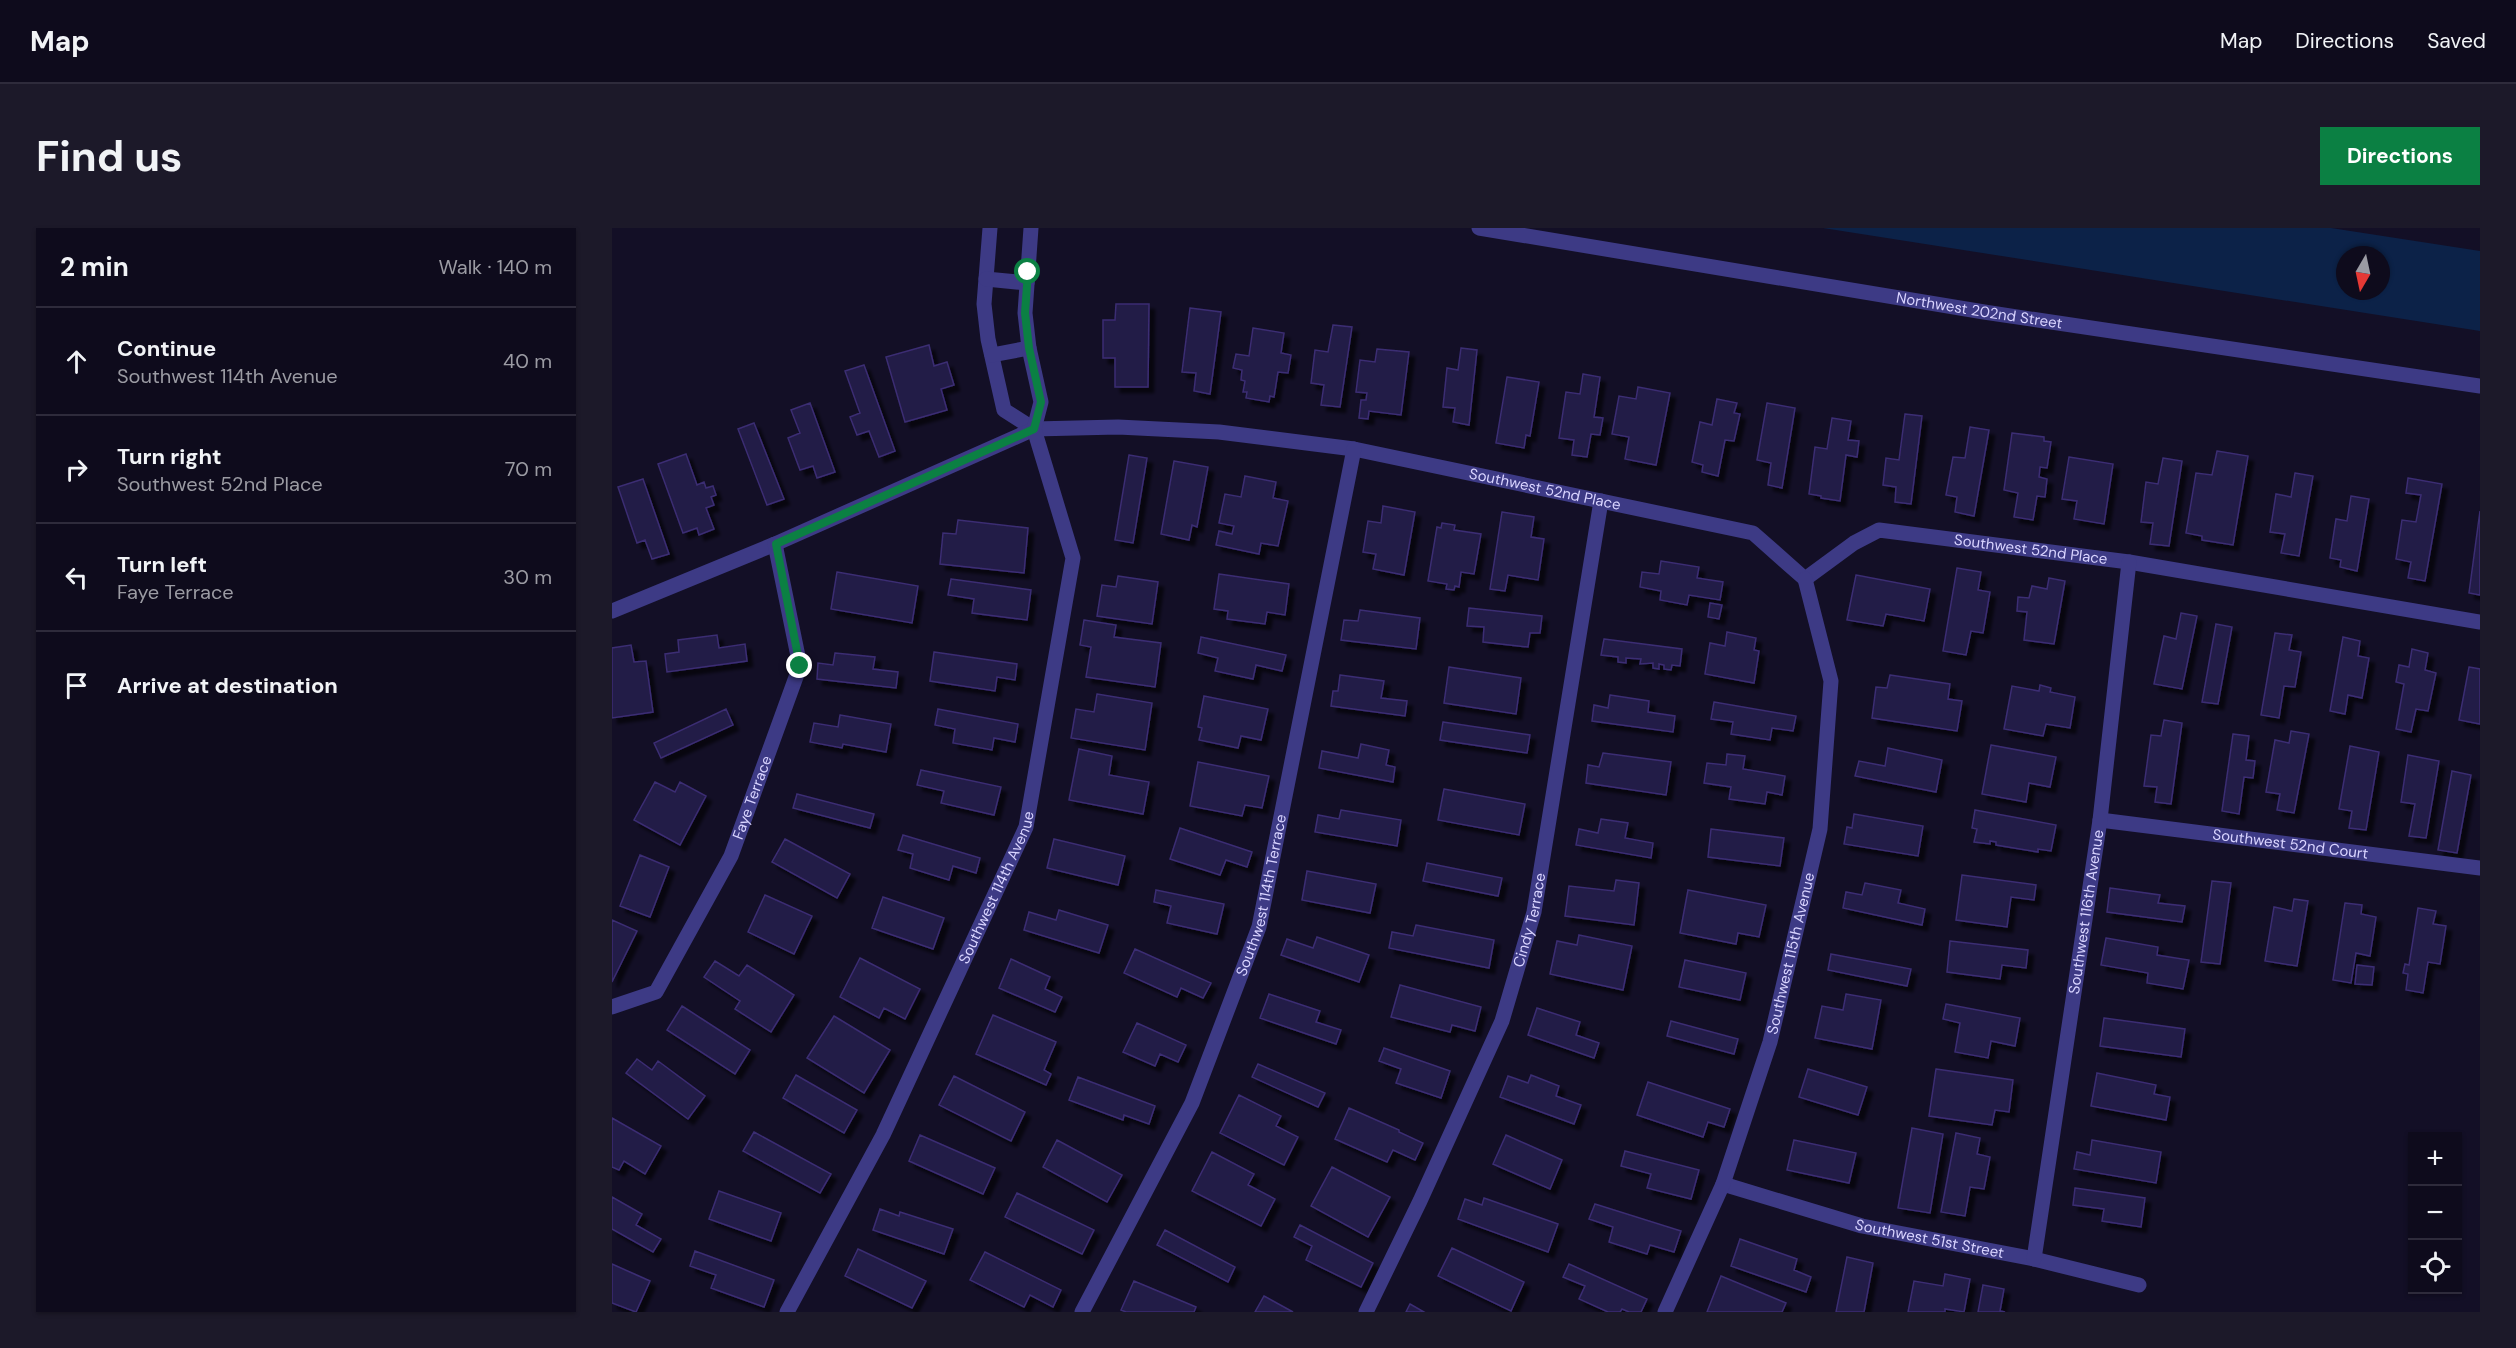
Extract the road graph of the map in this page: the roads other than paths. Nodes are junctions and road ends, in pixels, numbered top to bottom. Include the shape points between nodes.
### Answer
1 (990, 228) edge
2 (1031, 228) edge
3 (1479, 228) edge
4 (986, 279) junction
5 (1027, 283) junction
6 (1029, 348) junction
7 (992, 355) junction
8 (2480, 386) edge
9 (1034, 429) junction
10 (1354, 449) junction
11 (1600, 501) junction
12 (776, 544) junction
13 (2129, 562) junction
14 (1805, 579) junction
15 (612, 611) edge
16 (2480, 622) edge
17 (2100, 820) junction
18 (2480, 868) edge
19 (612, 1007) edge
20 (1723, 1184) junction
21 (2034, 1259) junction
22 (2139, 1285) dead end
23 (788, 1312) edge
24 (1082, 1312) edge
25 (1366, 1312) edge
26 (1665, 1312) edge

1 - 4 street
2 - 5 street, Southwest 114th Avenue
3 - 8 street, Northwest 202nd Street via 1984,312
4 - 5 street
4 - 7 street via 984,304
5 - 6 street, Southwest 114th Avenue
6 - 7 street
6 - 9 street, Southwest 114th Avenue via 1041,402
7 - 9 street via 1004,410
9 - 10 street, Southwest 52nd Place via 1118,427 1219,432
9 - 12 street, Southwest 52nd Place
9 - 23 street, Southwest 114th Avenue via 1073,558 1026,827 883,1135
10 - 11 street, Southwest 52nd Place
10 - 24 street, Southwest 114th Terrace via 1259,927 1192,1103
11 - 14 street, Southwest 52nd Place via 1753,533
11 - 25 street, Cindy Terrace via 1534,912 1502,1021
12 - 15 street, Southwest 52nd Place
12 - 19 street, Faye Terrace via 800,666 731,856 656,992
13 - 14 street, Southwest 52nd Place via 1879,530
13 - 16 street, Southwest 52nd Place
13 - 17 street, Southwest 116th Avenue
14 - 20 street, Southwest 115th Avenue via 1831,681 1820,829 1770,1042
17 - 18 street, Southwest 52nd Court
17 - 21 street, Southwest 116th Avenue
20 - 21 street, Southwest 51st Street via 1862,1226
20 - 26 street, Southwest 115th Avenue
21 - 22 street, Southwest 51st Street

